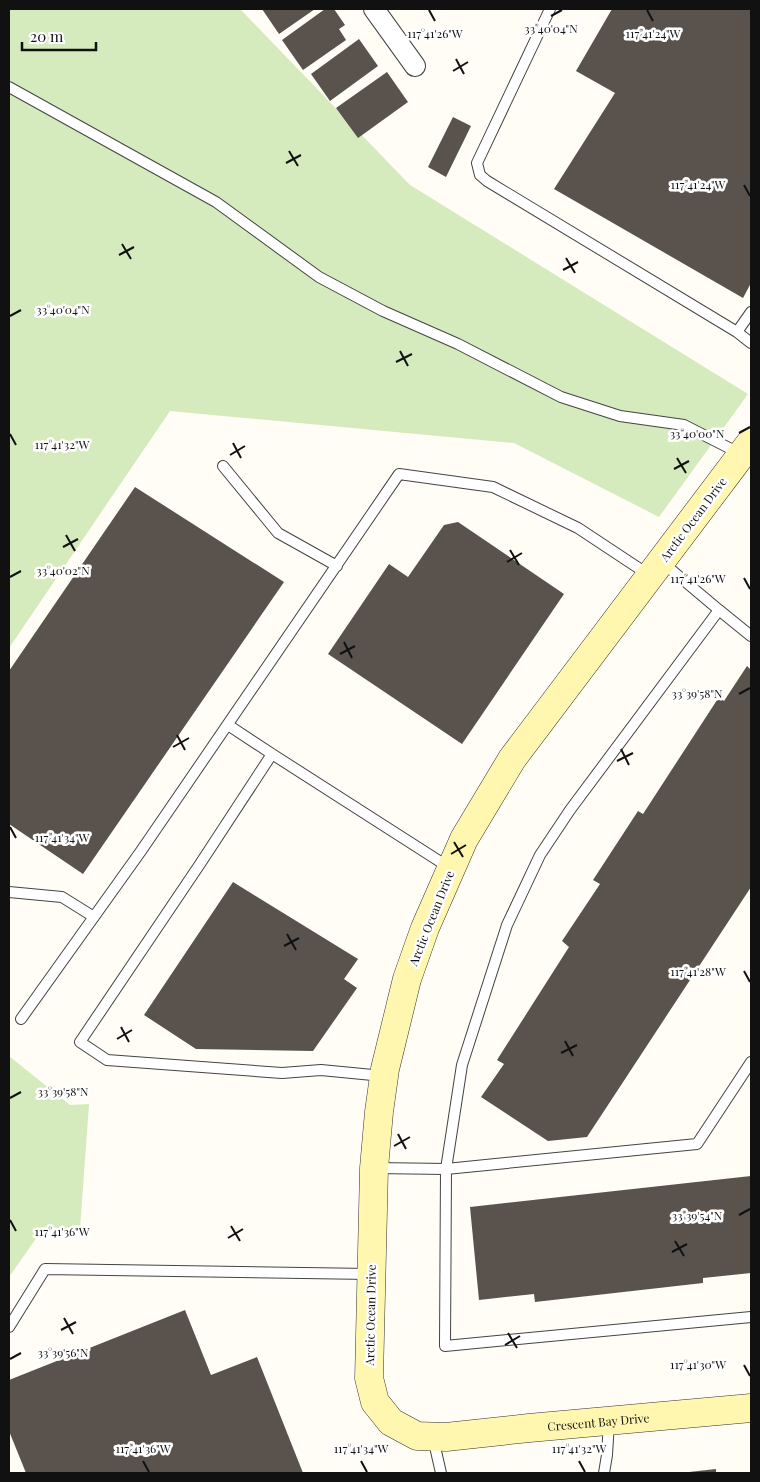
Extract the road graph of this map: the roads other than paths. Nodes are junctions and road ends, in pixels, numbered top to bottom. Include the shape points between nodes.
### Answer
1 (374, 9) edge
2 (550, 9) edge
3 (415, 66) dead end
4 (9, 87) edge
5 (751, 312) edge
6 (737, 332) junction
7 (751, 343) edge
8 (748, 452) edge
9 (223, 466) dead end
10 (336, 566) junction
11 (656, 568) junction
12 (719, 610) junction
13 (751, 636) edge
14 (228, 725) junction
15 (272, 754) junction
16 (451, 868) junction
17 (9, 892) edge
18 (94, 916) junction
19 (21, 1019) dead end
20 (751, 1062) edge
21 (384, 1076) junction
22 (374, 1168) junction
23 (446, 1169) junction
24 (371, 1274) junction
25 (751, 1317) edge
26 (9, 1327) edge
27 (751, 1408) edge
28 (609, 1421) junction
29 (439, 1438) junction
30 (441, 1473) edge
31 (604, 1473) edge

1 - 3 street
2 - 6 lane via 477,163 480,175
4 - 8 lane via 216,202 319,277 384,310 561,397 620,416 684,425
5 - 6 lane
6 - 7 lane
8 - 11 street, Arctic Ocean Drive
9 - 10 lane via 278,533
10 - 11 lane via 399,474 493,487
10 - 14 lane
11 - 12 lane
11 - 16 street, Arctic Ocean Drive via 512,759 464,839
12 - 13 lane
12 - 23 lane via 570,810 536,864 506,925 462,1065
14 - 15 lane
14 - 18 lane
15 - 16 lane
15 - 21 lane via 80,1042 108,1060 282,1073 321,1070
16 - 21 street, Arctic Ocean Drive via 407,979
17 - 18 lane via 62,898
18 - 19 lane
20 - 23 lane via 697,1144
21 - 22 street, Arctic Ocean Drive
22 - 23 lane
22 - 24 street, Arctic Ocean Drive
23 - 25 lane via 445,1346
24 - 26 lane via 45,1270
24 - 29 street, Arctic Ocean Drive via 369,1378 375,1402 390,1422 417,1436
27 - 28 street, Crescent Bay Drive
28 - 29 street, Crescent Bay Drive
28 - 31 lane
29 - 30 lane

